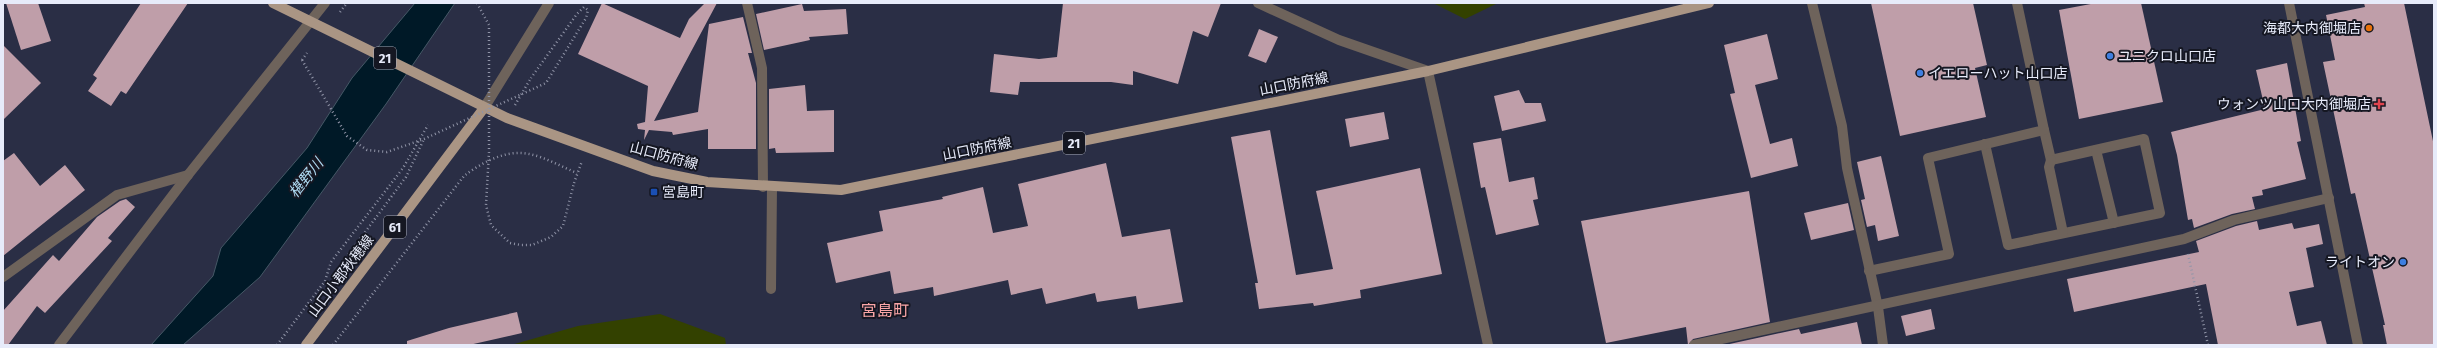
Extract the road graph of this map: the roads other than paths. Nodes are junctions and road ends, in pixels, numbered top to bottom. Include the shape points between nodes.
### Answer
1 (273, 3) edge
2 (325, 3) edge
3 (549, 3) edge
4 (747, 3) edge
5 (1258, 3) edge
6 (1709, 3) edge
7 (1812, 3) edge
8 (2017, 3) edge
9 (2289, 3) edge
10 (312, 22) junction
11 (1428, 71) junction
12 (486, 108) junction
13 (2044, 130) junction
14 (1985, 144) junction
15 (2096, 150) junction
16 (2051, 160) junction
17 (188, 175) junction
18 (768, 187) junction
19 (2329, 198) junction
20 (2114, 223) junction
21 (2062, 233) junction
22 (1869, 271) junction
23 (3, 277) edge
24 (771, 290) dead end
25 (1878, 307) junction
26 (59, 345) edge
27 (306, 345) edge
28 (1488, 345) edge
29 (1694, 345) edge
30 (1883, 345) edge
31 (2358, 345) edge

1 - 10 main road, 山口防府線 / 21
2 - 10 street
3 - 12 street
4 - 18 street via 762,68
5 - 11 street via 1338,40
6 - 11 main road, 山口防府線 / 21
7 - 22 street via 1842,126 1847,168
8 - 13 street
9 - 19 street
10 - 12 main road, 山口防府線 / 21
10 - 17 street
11 - 18 main road, 山口防府線 / 21 via 841,190
11 - 28 street
12 - 18 main road, 山口防府線 / 21 via 653,171 707,182
12 - 27 main road, 山口小郡秋穂線 / 61
13 - 14 street
13 - 16 street
14 - 21 street via 2008,245
14 - 22 street via 1928,158 1949,254
15 - 16 street
15 - 20 street
15 - 20 street via 2144,139 2160,213
16 - 21 street via 2049,167
17 - 23 street via 117,195
17 - 26 street
18 - 24 street
19 - 25 street via 2234,220 2184,239
19 - 31 street
20 - 21 street
22 - 25 street
25 - 29 street
25 - 30 street

